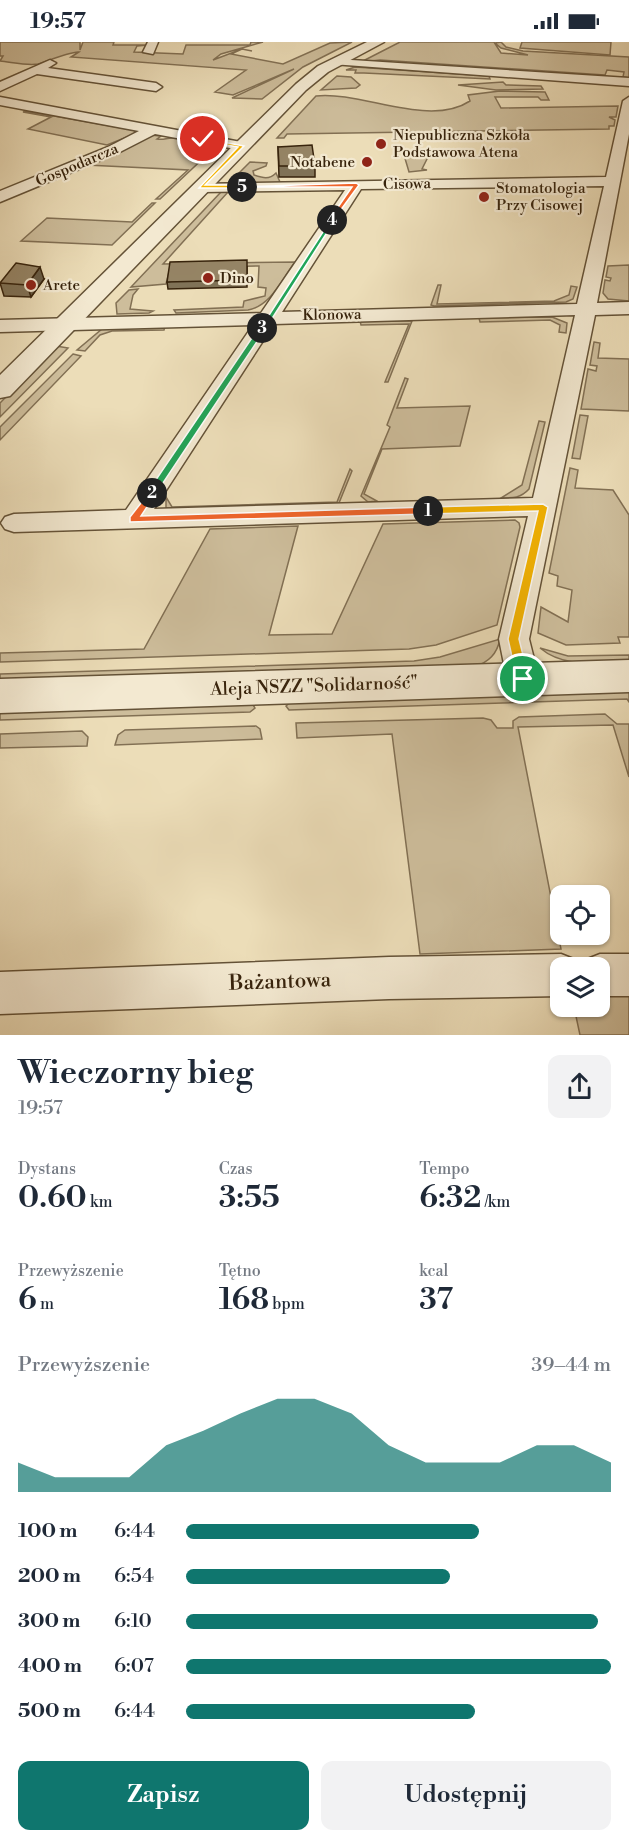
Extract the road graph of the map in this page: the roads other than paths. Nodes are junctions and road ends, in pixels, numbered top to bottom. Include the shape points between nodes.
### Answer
1 (377, 42) edge
2 (54, 61) dead end
3 (336, 62) junction
4 (35, 70) junction
5 (629, 82) edge
6 (0, 87) edge
7 (156, 87) dead end
8 (0, 102) edge
9 (629, 102) edge
10 (152, 130) junction
11 (241, 146) junction
12 (356, 185) junction
13 (201, 187) junction
14 (618, 190) edge
15 (4, 193) edge
16 (629, 308) edge
17 (586, 309) junction
18 (270, 316) junction
19 (67, 323) junction
20 (0, 326) edge
21 (0, 390) edge
22 (543, 507) junction
23 (134, 519) junction
24 (14, 523) dead end
25 (629, 676) edge
26 (523, 679) junction
27 (0, 696) edge
28 (550, 975) edge
29 (610, 975) edge
30 (629, 975) edge
31 (0, 993) edge

1 - 3 street
2 - 4 street
3 - 5 street
3 - 11 street via 301,87
4 - 6 street
4 - 7 street
8 - 10 street
9 - 14 street
10 - 11 street
10 - 15 street, Gospodarcza via 114,150
11 - 13 street
12 - 13 street, Cisowa
12 - 14 street, Cisowa
12 - 18 street
13 - 19 street
14 - 17 street
16 - 17 street, Klonowa
17 - 18 street, Klonowa
17 - 22 street
18 - 19 street, Klonowa
18 - 23 street
19 - 20 street, Klonowa
19 - 21 street
22 - 23 street
22 - 26 street via 514,639
23 - 24 street
25 - 26 street, Aleja NSZZ "Solidarność"
26 - 27 street, Aleja NSZZ "Solidarność"
28 - 31 street, Bażantowa
29 - 30 street

